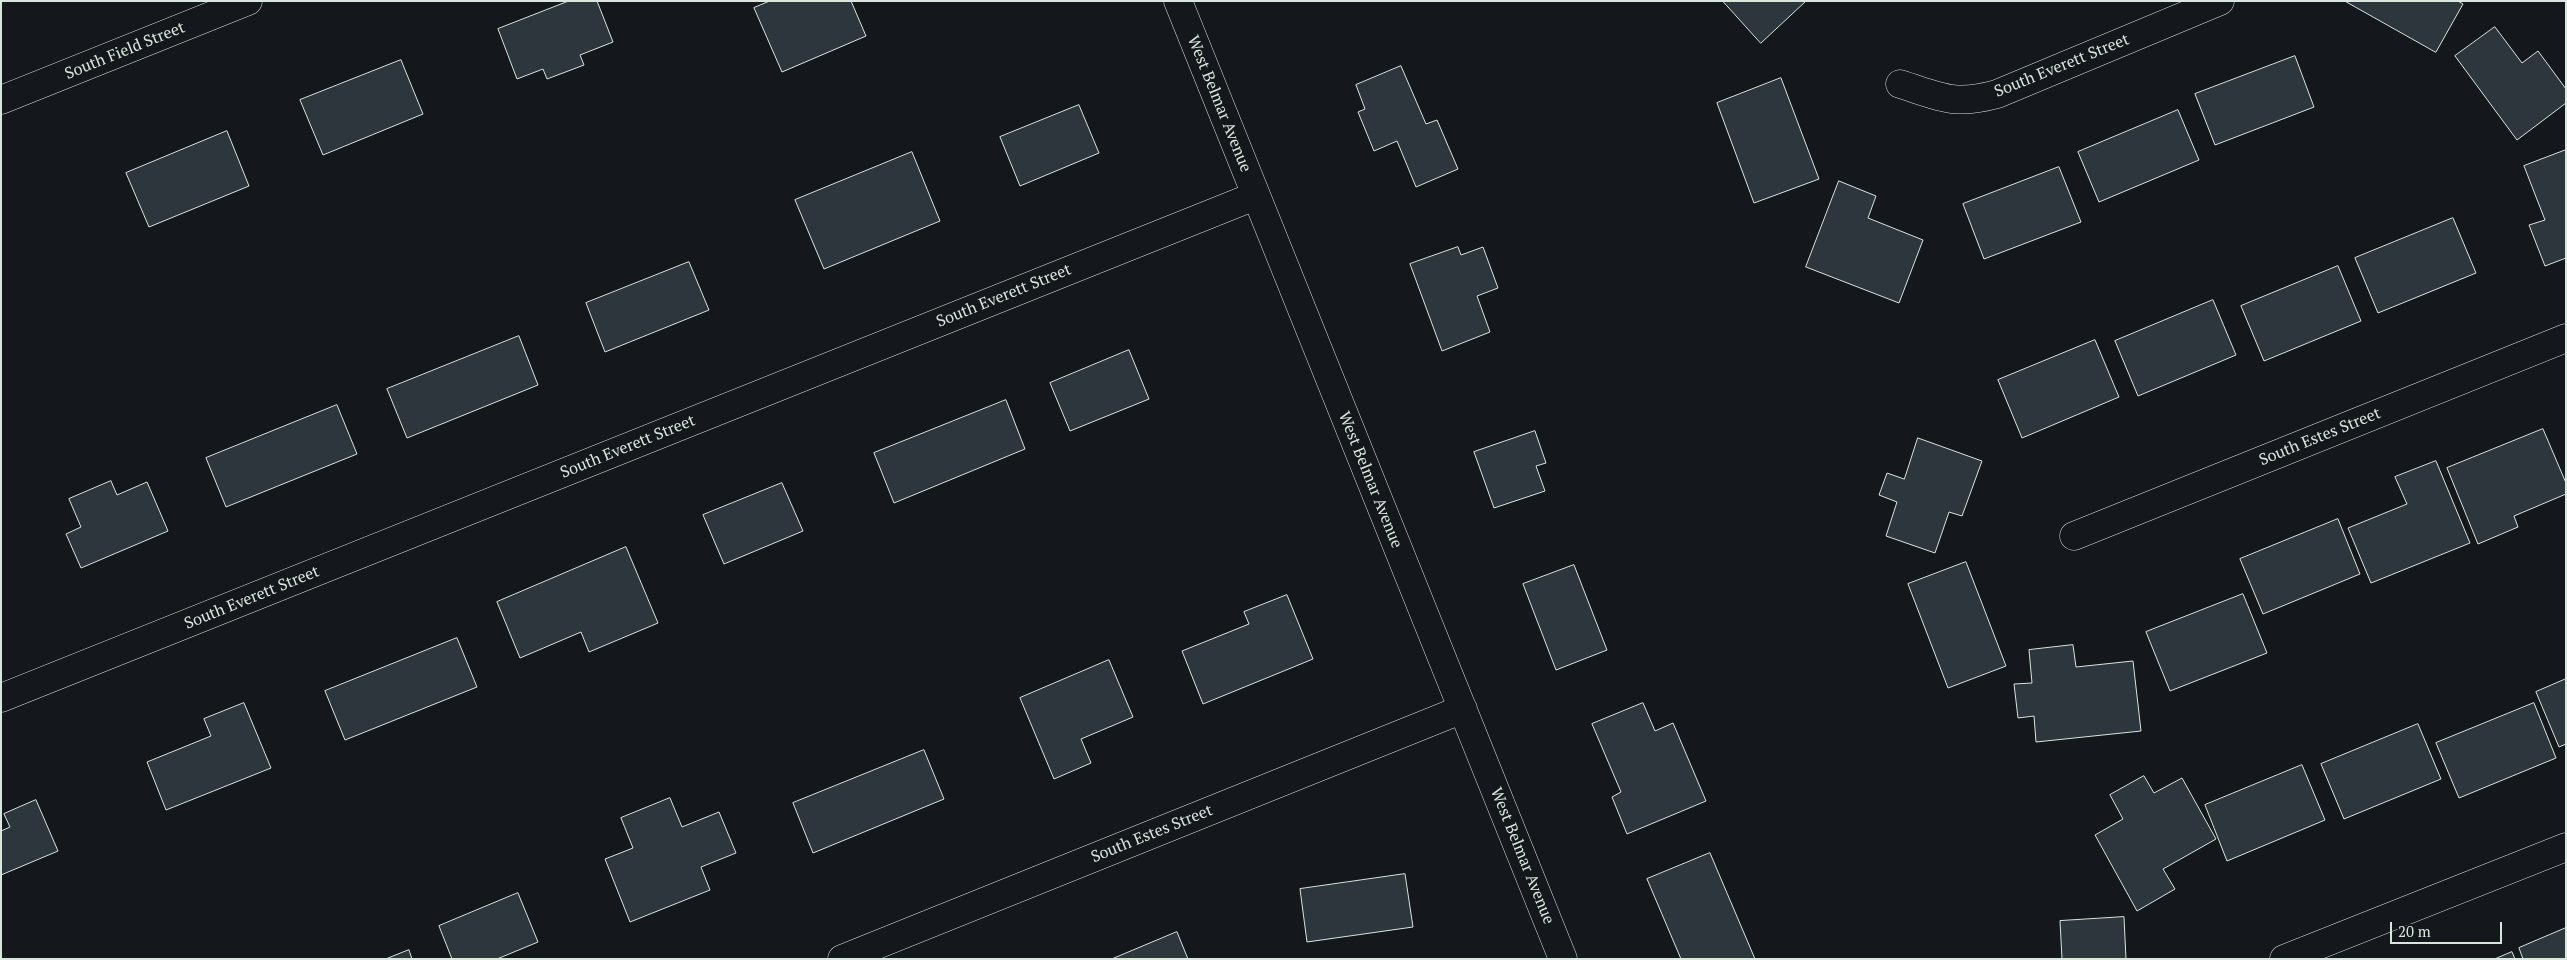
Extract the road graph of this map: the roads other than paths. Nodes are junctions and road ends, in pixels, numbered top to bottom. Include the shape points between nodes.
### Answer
1 (248, 1) edge
2 (1178, 1) edge
3 (2220, 1) edge
4 (1900, 84) dead end
5 (1, 100) edge
6 (1255, 196) junction
7 (2566, 338) edge
8 (2074, 536) dead end
9 (1, 698) edge
10 (1463, 709) junction
11 (2566, 847) edge
12 (842, 959) edge
13 (1563, 959) edge
14 (2284, 959) edge

1 - 5 street, South Field Street
2 - 6 street, West Belmar Avenue
3 - 4 street, South Everett Street via 1997,94 1972,101 1950,100
6 - 9 street, South Everett Street
6 - 10 street, West Belmar Avenue
7 - 8 street, South Estes Street
10 - 12 street, South Estes Street
10 - 13 street, West Belmar Avenue
11 - 14 street

